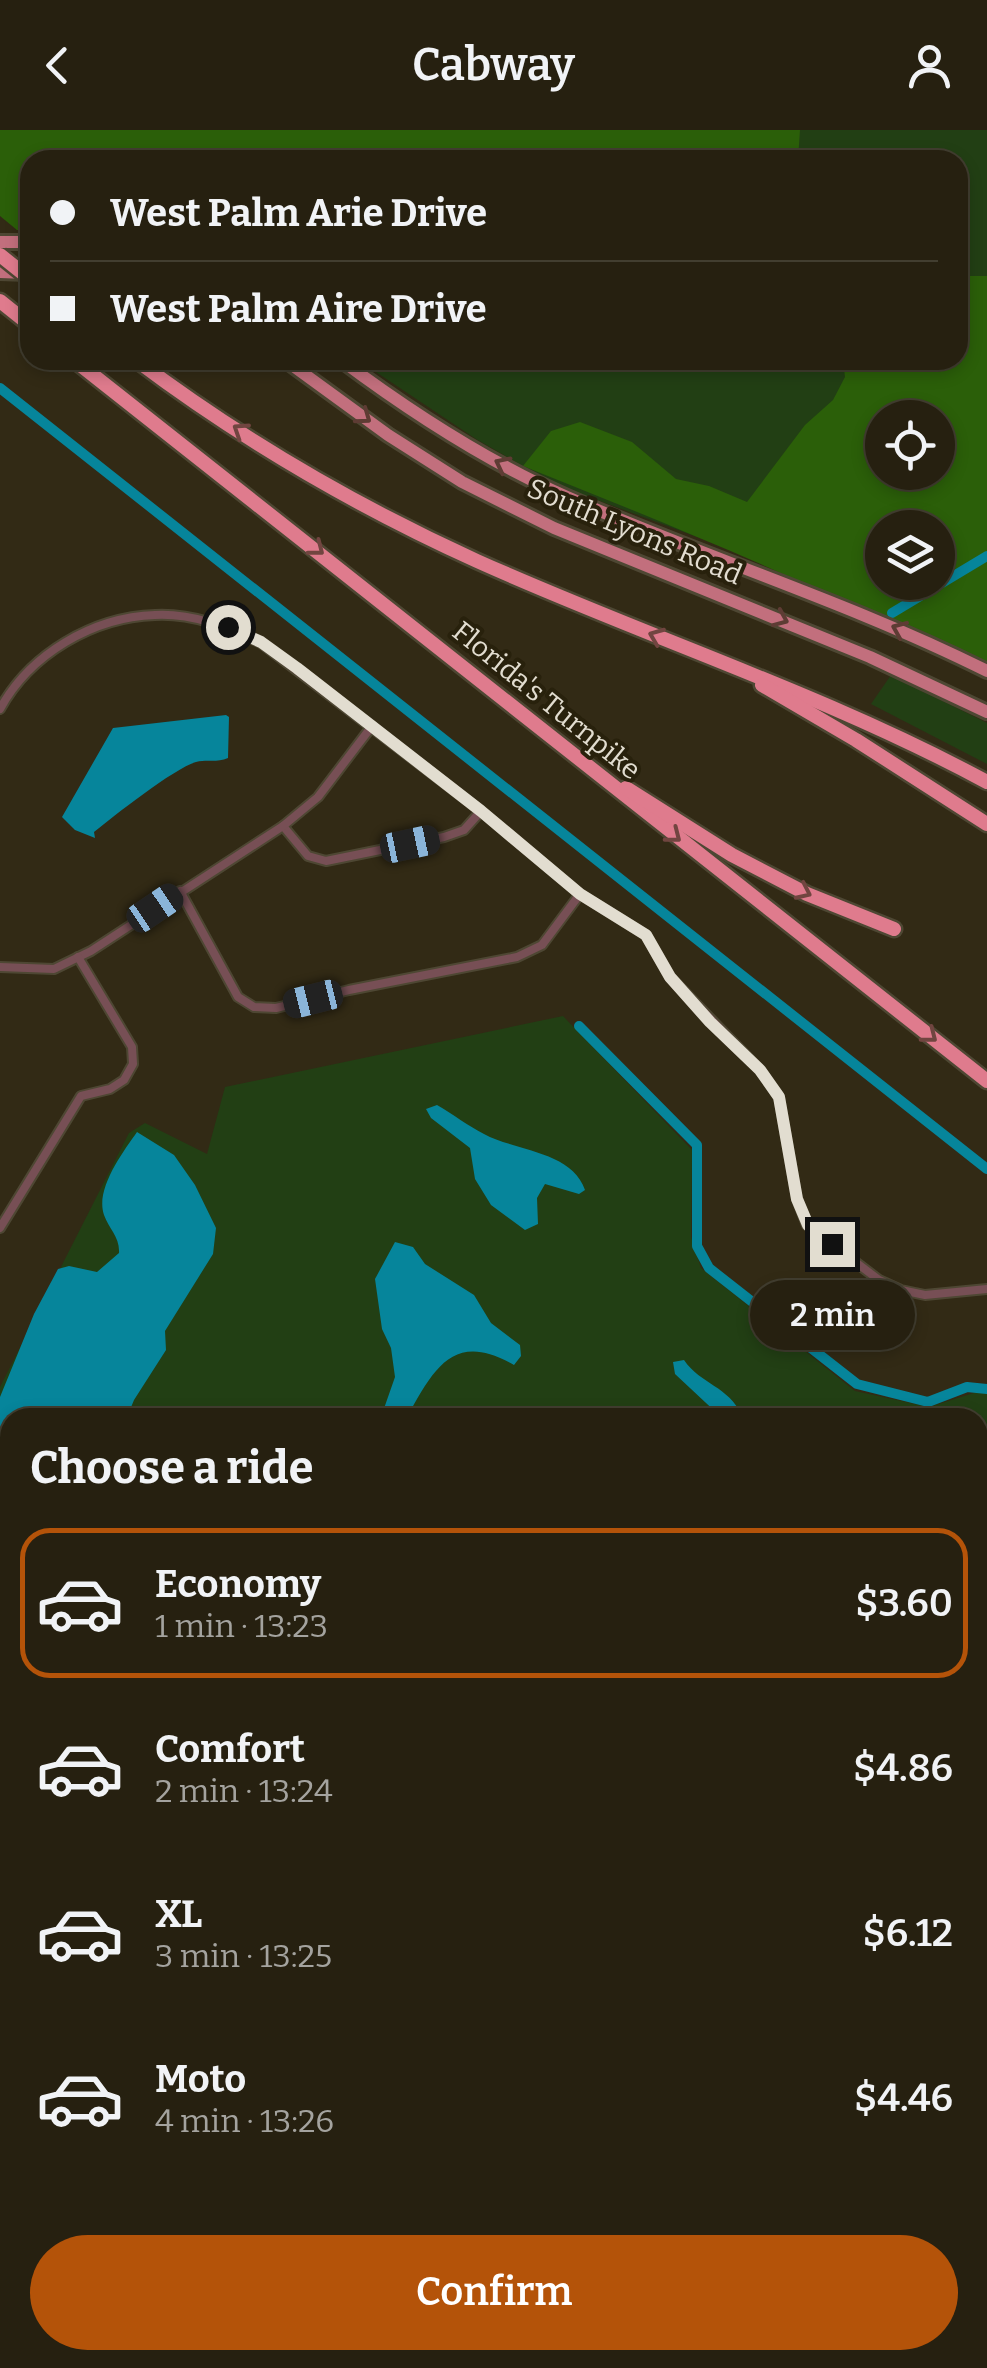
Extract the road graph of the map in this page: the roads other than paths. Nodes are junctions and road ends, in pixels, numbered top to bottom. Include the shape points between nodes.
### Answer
1 (0, 300) edge
2 (20, 316) edge
3 (87, 370) edge
4 (151, 370) edge
5 (299, 370) edge
6 (354, 370) edge
7 (987, 671) edge
8 (746, 672) junction
9 (0, 708) edge
10 (987, 712) edge
11 (372, 726) junction
12 (599, 773) junction
13 (987, 782) edge
14 (481, 811) junction
15 (987, 824) edge
16 (283, 826) junction
17 (180, 891) junction
18 (580, 894) junction
19 (894, 929) dead end
20 (78, 958) junction
21 (0, 966) edge
22 (987, 1081) edge
23 (0, 1228) edge
24 (987, 1289) edge

1 - 2 highway
3 -> 12 highway, Florida's Turnpike
8 -> 4 highway via 391,520
5 -> 10 main road, South Lyons Road via 462,482 554,528
7 -> 6 main road, South Lyons Road via 856,611 566,496 415,415
8 - 13 highway
8 - 15 highway
9 - 11 street via 27,672 86,630 156,614 228,627 261,642
11 - 14 street
11 - 16 street via 318,797
12 -> 19 highway via 807,894
12 -> 22 highway, Florida's Turnpike
14 - 16 street via 464,830 444,838 326,862 308,856
14 - 18 street
16 - 17 street
17 - 18 street via 238,997 254,1007 276,1008 517,956 542,944
17 - 20 street
18 - 24 street via 646,935 670,977 779,1097 808,1225 901,1290
20 - 21 street via 54,969
20 - 23 street via 132,1047 133,1064 110,1089 81,1096

